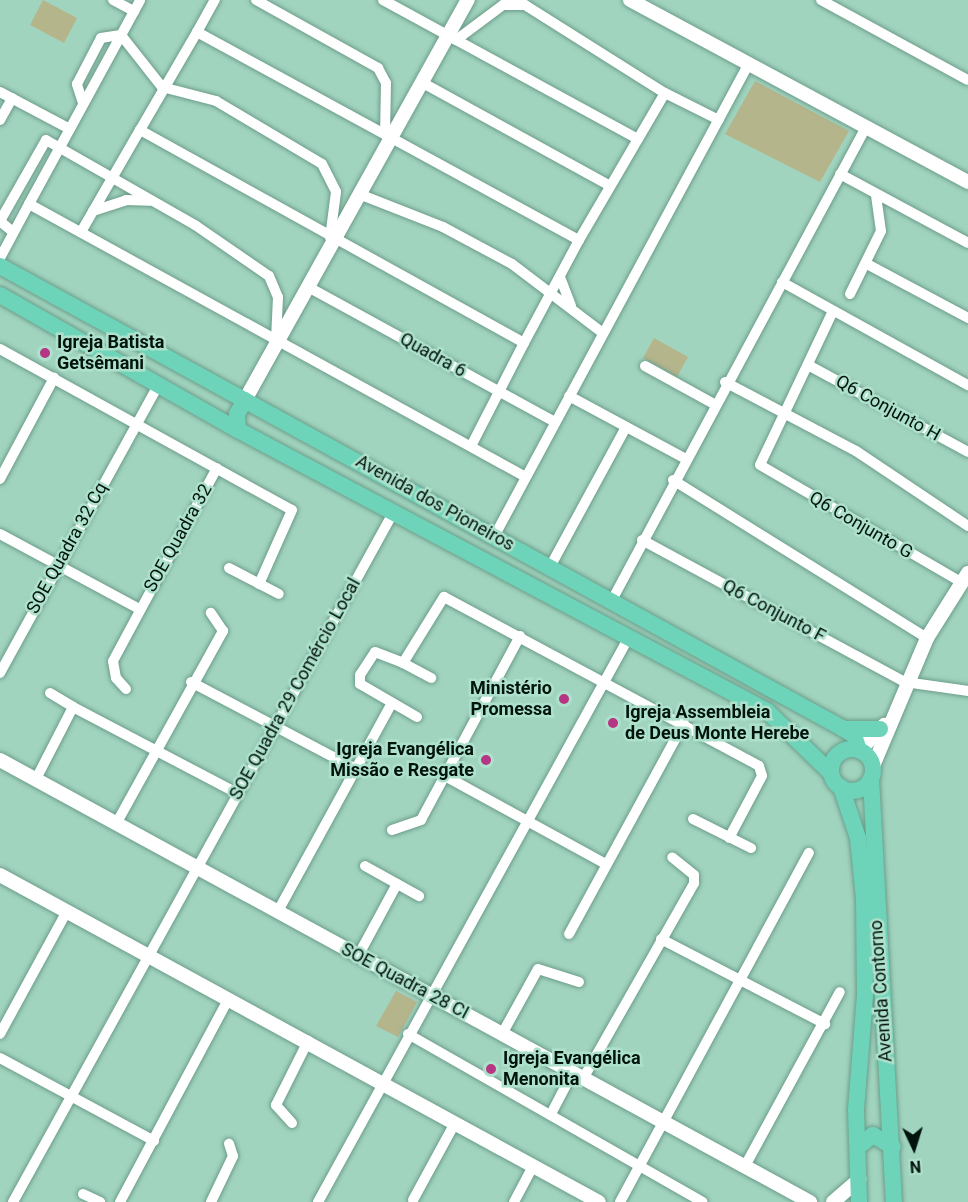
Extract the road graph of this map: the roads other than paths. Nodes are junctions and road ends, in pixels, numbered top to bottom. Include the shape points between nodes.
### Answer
1 (113, 0) edge
2 (140, 0) edge
3 (215, 0) edge
4 (256, 0) edge
5 (383, 0) edge
6 (468, 0) edge
7 (630, 0) edge
8 (821, 0) edge
9 (134, 11) junction
10 (197, 32) junction
11 (121, 35) junction
12 (452, 38) junction
13 (748, 65) junction
14 (149, 71) junction
15 (172, 73) junction
16 (968, 80) edge
17 (423, 83) junction
18 (162, 87) junction
19 (0, 92) edge
20 (665, 93) junction
21 (12, 98) junction
22 (83, 103) junction
23 (0, 120) edge
24 (719, 120) junction
25 (867, 127) junction
26 (70, 129) junction
27 (140, 130) junction
28 (388, 136) junction
29 (638, 139) junction
30 (60, 148) junction
31 (840, 174) junction
32 (113, 177) junction
33 (968, 182) edge
34 (610, 186) junction
35 (359, 194) junction
36 (876, 195) junction
37 (153, 202) junction
38 (29, 204) junction
39 (93, 211) junction
40 (13, 232) junction
41 (81, 232) junction
42 (332, 239) junction
43 (579, 240) junction
44 (968, 243) edge
45 (0, 258) edge
46 (867, 264) junction
47 (0, 266) edge
48 (560, 278) junction
49 (782, 282) junction
50 (310, 288) junction
51 (44, 291) junction
52 (0, 292) edge
53 (552, 293) junction
54 (850, 294) dead end
55 (571, 307) junction
56 (832, 311) junction
57 (968, 318) edge
58 (52, 325) junction
59 (603, 333) junction
60 (124, 335) junction
61 (279, 340) junction
62 (524, 343) junction
63 (0, 349) edge
64 (808, 365) junction
65 (645, 366) dead end
66 (260, 377) junction
67 (54, 378) junction
68 (725, 382) junction
69 (968, 385) edge
70 (158, 386) junction
71 (498, 391) junction
72 (569, 396) junction
73 (244, 400) junction
74 (714, 404) junction
75 (783, 413) junction
76 (274, 415) junction
77 (555, 422) junction
78 (135, 424) junction
79 (626, 427) junction
80 (238, 430) junction
81 (311, 435) junction
82 (471, 446) junction
83 (968, 452) edge
84 (684, 458) junction
85 (299, 462) junction
86 (217, 468) junction
87 (524, 476) junction
88 (0, 479) edge
89 (673, 480) junction
90 (414, 492) junction
91 (393, 513) junction
92 (968, 526) edge
93 (0, 534) edge
94 (495, 535) junction
95 (642, 540) junction
96 (57, 565) junction
97 (550, 567) junction
98 (229, 568) dead end
99 (965, 578) edge
100 (259, 584) junction
101 (279, 594) dead end
102 (611, 602) junction
103 (139, 609) junction
104 (211, 613) dead end
105 (520, 636) junction
106 (629, 637) junction
107 (927, 638) junction
108 (403, 663) junction
109 (740, 671) junction
110 (0, 673) edge
111 (431, 678) dead end
112 (603, 680) junction
113 (191, 682) junction
114 (905, 682) junction
115 (126, 689) dead end
116 (729, 692) junction
117 (968, 692) edge
118 (50, 693) dead end
119 (392, 703) junction
120 (73, 707) junction
121 (417, 717) dead end
122 (684, 723) junction
123 (273, 726) junction
124 (884, 726) junction
125 (842, 728) junction
126 (860, 750) junction
127 (154, 751) junction
128 (0, 760) edge
129 (356, 770) junction
130 (872, 773) junction
131 (446, 776) junction
132 (36, 779) junction
133 (836, 780) junction
134 (237, 793) junction
135 (693, 819) dead end
136 (527, 820) junction
137 (116, 824) junction
138 (392, 830) dead end
139 (729, 838) junction
140 (751, 848) dead end
141 (809, 853) dead end
142 (672, 857) dead end
143 (606, 864) junction
144 (199, 866) junction
145 (365, 866) dead end
146 (0, 875) edge
147 (397, 884) junction
148 (419, 896) dead end
149 (67, 911) junction
150 (278, 911) junction
151 (569, 934) dead end
152 (661, 939) junction
153 (150, 956) junction
154 (358, 956) junction
155 (741, 980) junction
156 (579, 982) dead end
157 (840, 992) dead end
158 (430, 994) junction
159 (228, 1000) junction
160 (825, 1024) junction
161 (0, 1034) edge
162 (408, 1034) junction
163 (502, 1034) junction
164 (308, 1041) junction
165 (0, 1058) edge
166 (579, 1075) junction
167 (384, 1084) junction
168 (71, 1095) junction
169 (551, 1114) junction
170 (664, 1122) junction
171 (292, 1123) dead end
172 (455, 1123) junction
173 (154, 1141) junction
174 (229, 1144) dead end
175 (858, 1147) junction
176 (893, 1147) junction
177 (746, 1166) junction
178 (533, 1167) junction
179 (639, 1168) junction
180 (859, 1179) junction
181 (83, 1194) dead end
182 (413, 1200) dead end
183 (13, 1202) edge
184 (100, 1202) edge
185 (120, 1202) edge
186 (212, 1202) edge
187 (318, 1202) edge
188 (514, 1202) edge
189 (599, 1202) edge
190 (620, 1202) edge
191 (702, 1202) edge
192 (810, 1202) edge
193 (834, 1202) edge
194 (859, 1202) edge
195 (894, 1202) edge

1 - 9 street
2 - 9 street
3 - 10 street
4 - 28 street via 378,68 386,83
5 - 12 street
6 - 12 street
7 - 13 street
8 - 16 street
9 - 11 street
10 - 15 street
10 - 28 street
11 - 14 street
11 - 22 street
11 - 22 street via 101,38 77,84
12 - 17 street
12 - 20 street via 502,5 525,5
12 - 29 street
13 - 24 street
13 - 25 street
14 - 15 street
14 - 18 street
15 - 18 street
17 - 28 street
17 - 34 street
18 - 27 street
18 - 42 street via 216,101 322,164 336,192
19 - 21 street
20 - 24 street
20 - 29 street
21 - 23 street
21 - 26 street
22 - 26 street
24 - 59 street
25 - 31 street
25 - 33 street
26 - 30 street
27 - 32 street
27 - 42 street
28 - 35 street
28 - 43 street
29 - 34 street
30 - 32 street
30 - 38 street
30 - 40 street via 44,140 32,161 0,221
31 - 36 street
31 - 49 street
32 - 37 street
32 - 39 street
34 - 43 street
35 - 42 street
35 - 53 street via 465,238
36 - 44 street
36 - 46 street via 881,231
37 - 39 street via 126,200
37 - 61 street via 269,276 278,297
38 - 40 street
38 - 41 street
39 - 41 street
40 - 45 street
41 - 61 street
42 - 50 street
42 - 62 street
43 - 48 street
46 - 54 street
46 - 57 street
47 - 51 main road, Avenida dos Pioneiros
48 - 53 street
48 - 55 street
49 - 56 street
49 - 68 street
50 - 61 street
50 - 71 street, Quadra 6
51 - 52 main road via 42,310
51 - 60 main road, Avenida dos Pioneiros
52 - 58 main road, Avenida dos Pioneiros
53 - 55 street
53 - 62 street
55 - 59 street
56 - 64 street
56 - 69 street
58 - 60 main road via 50,317 61,306
58 - 70 main road, Avenida dos Pioneiros
59 - 72 street
60 - 73 main road, Avenida dos Pioneiros
61 - 66 street
61 - 82 street
62 - 71 street
63 - 67 street
64 - 75 street
64 - 83 street, Q6 Conjunto H
65 - 74 street
66 - 73 street
66 - 76 street via 263,404
67 - 78 street
67 - 88 street
68 - 74 street
68 - 75 street
70 - 78 street, SOE Quadra 32 Cq
70 - 80 main road, Avenida dos Pioneiros
71 - 77 street, Quadra 6
71 - 82 street
72 - 77 street
72 - 79 street
73 - 76 main road, Avenida dos Pioneiros
73 - 80 main road via 237,414
74 - 84 street
75 - 92 street via 876,464
75 - 99 street, Q6 Conjunto G via 760,465
76 - 81 main road, Avenida dos Pioneiros
77 - 87 street
78 - 86 street
78 - 96 street, SOE Quadra 32 Cq
79 - 84 street
79 - 97 street
80 - 85 main road, Avenida dos Pioneiros
81 - 85 main road via 312,446
81 - 90 main road, Avenida dos Pioneiros
82 - 87 street
84 - 89 street
85 - 91 main road, Avenida dos Pioneiros
86 - 100 street via 294,513
86 - 103 street, SOE Quadra 32
87 - 94 street
89 - 95 street
89 - 107 street
90 - 91 main road via 396,497
90 - 94 main road, Avenida dos Pioneiros
91 - 106 main road, Avenida dos Pioneiros
91 - 123 street, SOE Quadra 29 Comércio Local
93 - 96 street, SOE Quadra 32
94 - 97 main road, Avenida dos Pioneiros
95 - 102 street
95 - 114 street, Q6 Conjunto F
96 - 103 street, SOE Quadra 32
96 - 110 street, SOE Quadra 32 Cq
97 - 102 main road, Avenida dos Pioneiros
98 - 100 street
99 - 107 street
100 - 101 street
102 - 109 main road, Avenida dos Pioneiros
103 - 115 street, SOE Quadra 32 via 113,661 116,678
104 - 113 street via 223,631
105 - 108 street via 441,597
105 - 112 street
105 - 131 street
106 - 112 street
106 - 116 main road, Avenida dos Pioneiros
107 - 114 street
108 - 111 street
108 - 119 street via 375,652 360,675 360,684
109 - 116 main road via 739,685
109 - 125 main road, Avenida dos Pioneiros
112 - 122 street
112 - 136 street
113 - 123 street
113 - 127 street
114 - 117 street, Q6 Conjunto F
114 - 124 street
116 - 133 main road, Avenida dos Pioneiros via 785,722
118 - 120 street
119 - 121 street
119 - 129 street
120 - 127 street
120 - 132 street
122 - 139 street via 763,771
122 - 143 street
123 - 129 street
123 - 134 street, SOE Quadra 29 Comércio Local
124 - 125 main road
124 - 126 street
124 - 130 street
125 - 126 main road, Avenida dos Pioneiros via 854,735
126 - 130 main road, Avenida dos Pioneiros
126 - 133 main road via 841,752
127 - 134 street
127 - 137 street
128 - 132 street, SOE Quadra 28 CI
129 - 150 street
130 - 133 main road via 854,790
130 - 176 main road, Avenida Contorno via 880,1023
131 - 136 street
131 - 138 street via 421,820
132 - 137 street, SOE Quadra 28 CI
133 - 175 main road, Avenida Contorno via 858,838 864,899
134 - 144 street, SOE Quadra 29 Comércio Local
135 - 139 street
136 - 143 street
136 - 158 street
137 - 144 street, SOE Quadra 28 CI
139 - 140 street
141 - 155 street
142 - 152 street via 694,875 694,883
143 - 151 street
144 - 150 street, SOE Quadra 28 CI
144 - 153 street, SOE Quadra 29 Comércio Local
145 - 147 street
146 - 149 street
147 - 148 street
147 - 154 street
149 - 153 street
149 - 161 street
150 - 154 street, SOE Quadra 28 CI
152 - 155 street
152 - 166 street
153 - 159 street
153 - 168 street, SOE Quadra 29 Comércio Local
154 - 158 street, SOE Quadra 28 CI
155 - 160 street
155 - 170 street
156 - 163 street via 538,969
157 - 160 street
158 - 162 street
158 - 163 street, SOE Quadra 28 CI
159 - 164 street
159 - 173 street
160 - 177 street
162 - 167 street
162 - 169 street
163 - 166 street, SOE Quadra 28 CI
164 - 167 street
164 - 171 street via 276,1105
165 - 168 street
166 - 169 street
166 - 170 street, SOE Quadra 28 CI
167 - 172 street
167 - 187 street
168 - 173 street
168 - 183 street, SOE Quadra 29 Comércio Local
169 - 179 street
170 - 177 street, SOE Quadra 28 CI
170 - 179 street
172 - 178 street
172 - 182 street
173 - 185 street
174 - 186 street via 233,1156
175 - 176 main road via 873,1135
175 - 180 main road, Avenida Contorno
176 - 195 main road, Avenida Contorno
177 - 192 street, SOE Quadra 28 CI
178 - 188 street
178 - 189 street
179 - 190 street
179 - 191 street
180 - 193 street
180 - 194 main road, Avenida Contorno
181 - 184 street

